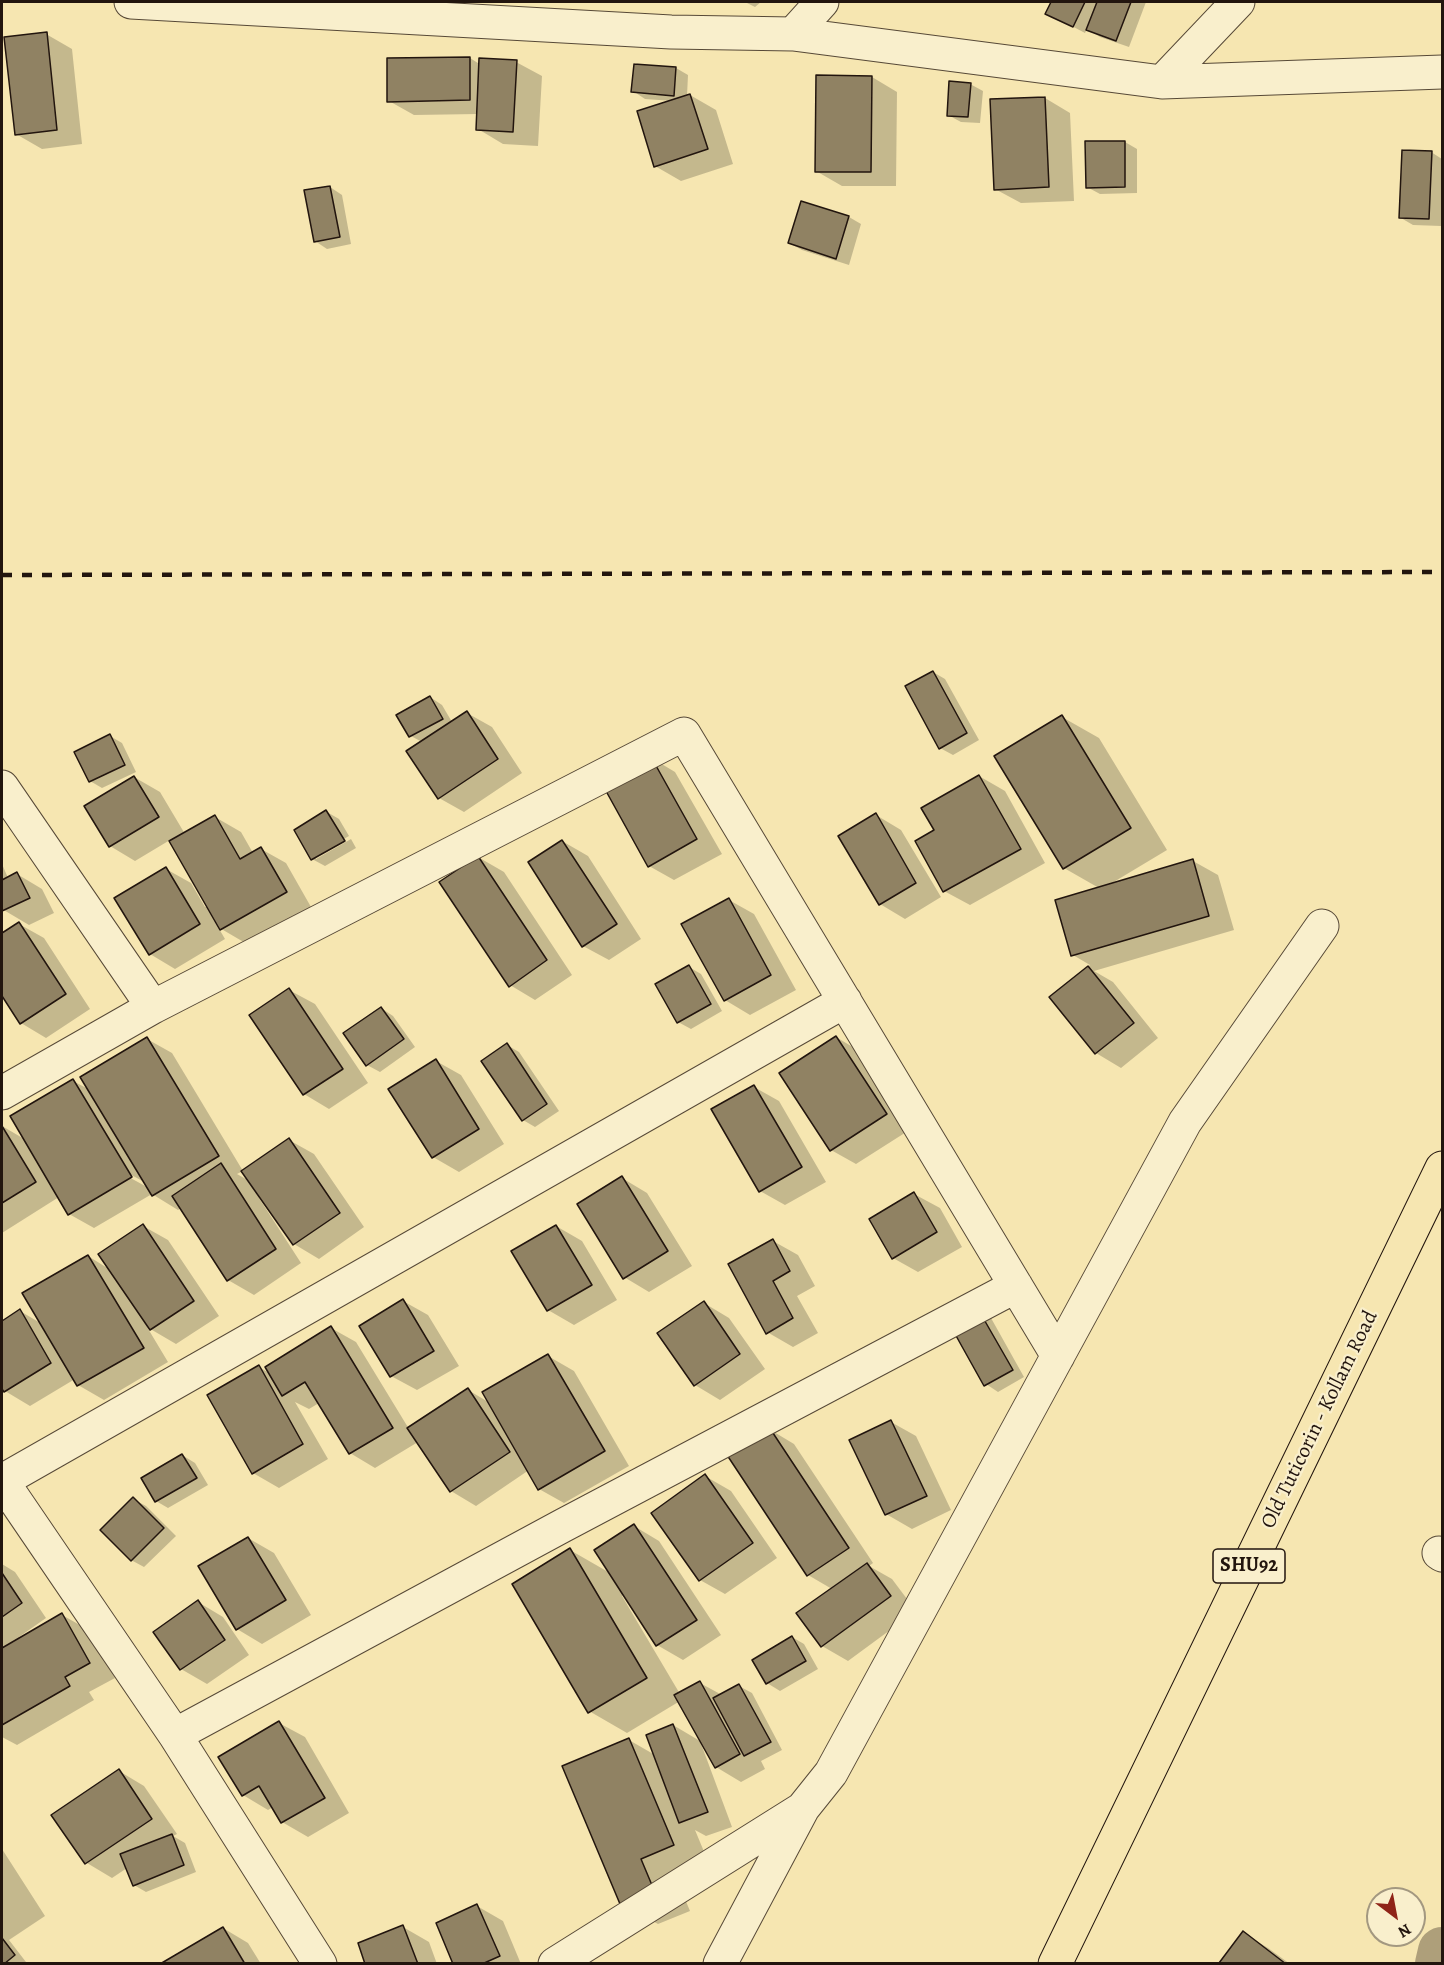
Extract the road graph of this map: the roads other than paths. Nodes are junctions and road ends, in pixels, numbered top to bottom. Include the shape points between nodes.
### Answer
1 (131, 2) edge
2 (822, 2) edge
3 (1238, 2) edge
4 (362, 8) edge
5 (793, 34) junction
6 (1443, 72) edge
7 (1162, 82) junction
8 (2, 787) edge
9 (1322, 927) dead end
10 (845, 1001) junction
11 (153, 1007) junction
12 (2, 1093) edge
13 (1443, 1168) edge
14 (1016, 1286) junction
15 (1058, 1356) junction
16 (2, 1481) edge
17 (175, 1735) junction
18 (803, 1808) junction
19 (320, 1964) edge
20 (555, 1964) edge
21 (720, 1964) edge
22 (1055, 1964) edge

1 - 4 street
2 - 5 street
3 - 7 street
4 - 5 street via 671,32
5 - 7 street
6 - 7 street
8 - 11 street
9 - 15 street via 1185,1122
10 - 11 street via 684,734
10 - 14 street
10 - 16 street
11 - 12 street
13 - 22 main road, Old Tuticorin - Kollam Road / SHU92
14 - 15 street
14 - 17 street
15 - 18 street via 831,1773
16 - 17 street
17 - 19 street
18 - 20 street
18 - 21 street

